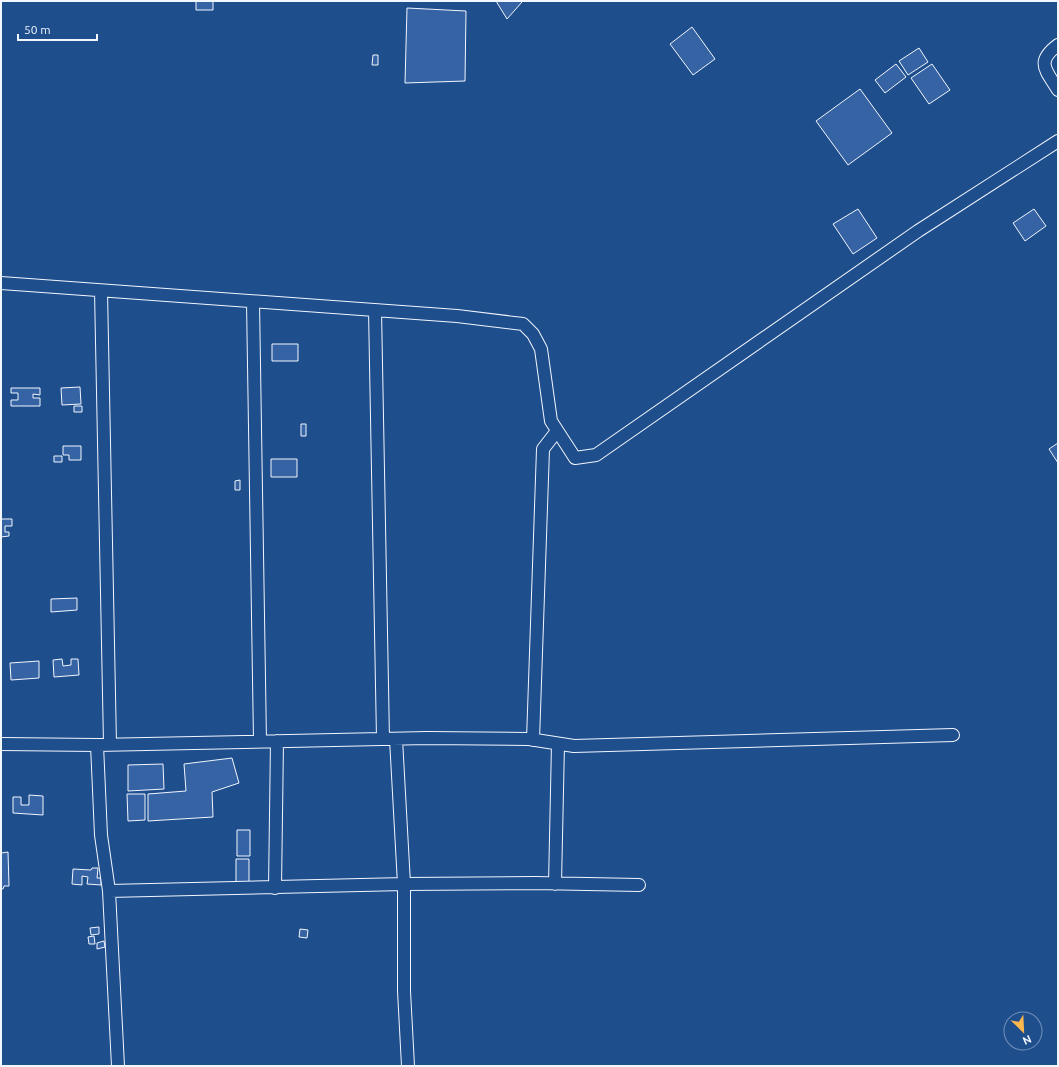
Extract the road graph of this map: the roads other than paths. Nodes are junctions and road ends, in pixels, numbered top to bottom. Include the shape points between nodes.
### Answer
1 (1058, 45) edge
2 (1058, 90) edge
3 (1058, 141) edge
4 (1, 283) edge
5 (101, 291) junction
6 (253, 302) junction
7 (374, 310) junction
8 (557, 431) junction
9 (953, 735) dead end
10 (383, 739) junction
11 (396, 739) junction
12 (533, 740) junction
13 (260, 741) junction
14 (277, 741) junction
15 (1, 744) edge
16 (110, 744) junction
17 (558, 744) junction
18 (97, 745) junction
19 (404, 884) junction
20 (555, 884) junction
21 (639, 885) dead end
22 (275, 888) junction
23 (109, 891) junction
24 (118, 1066) edge
25 (408, 1066) edge

1 - 2 street via 1045,58 1044,67
3 - 8 street via 918,231 596,455 575,458
4 - 5 street
5 - 6 street
5 - 16 street
6 - 7 street
6 - 13 street
7 - 8 street via 523,324 533,334 541,349 551,422
7 - 10 street
8 - 12 street via 543,449
9 - 17 street via 574,746
10 - 11 street
10 - 14 street
11 - 12 street
11 - 19 street
12 - 17 street
13 - 14 street
13 - 16 street
14 - 22 street
15 - 18 street
16 - 18 street
17 - 20 street
18 - 23 street via 101,835
19 - 20 street
19 - 22 street
19 - 25 street via 404,991
20 - 21 street
22 - 23 street
23 - 24 street

